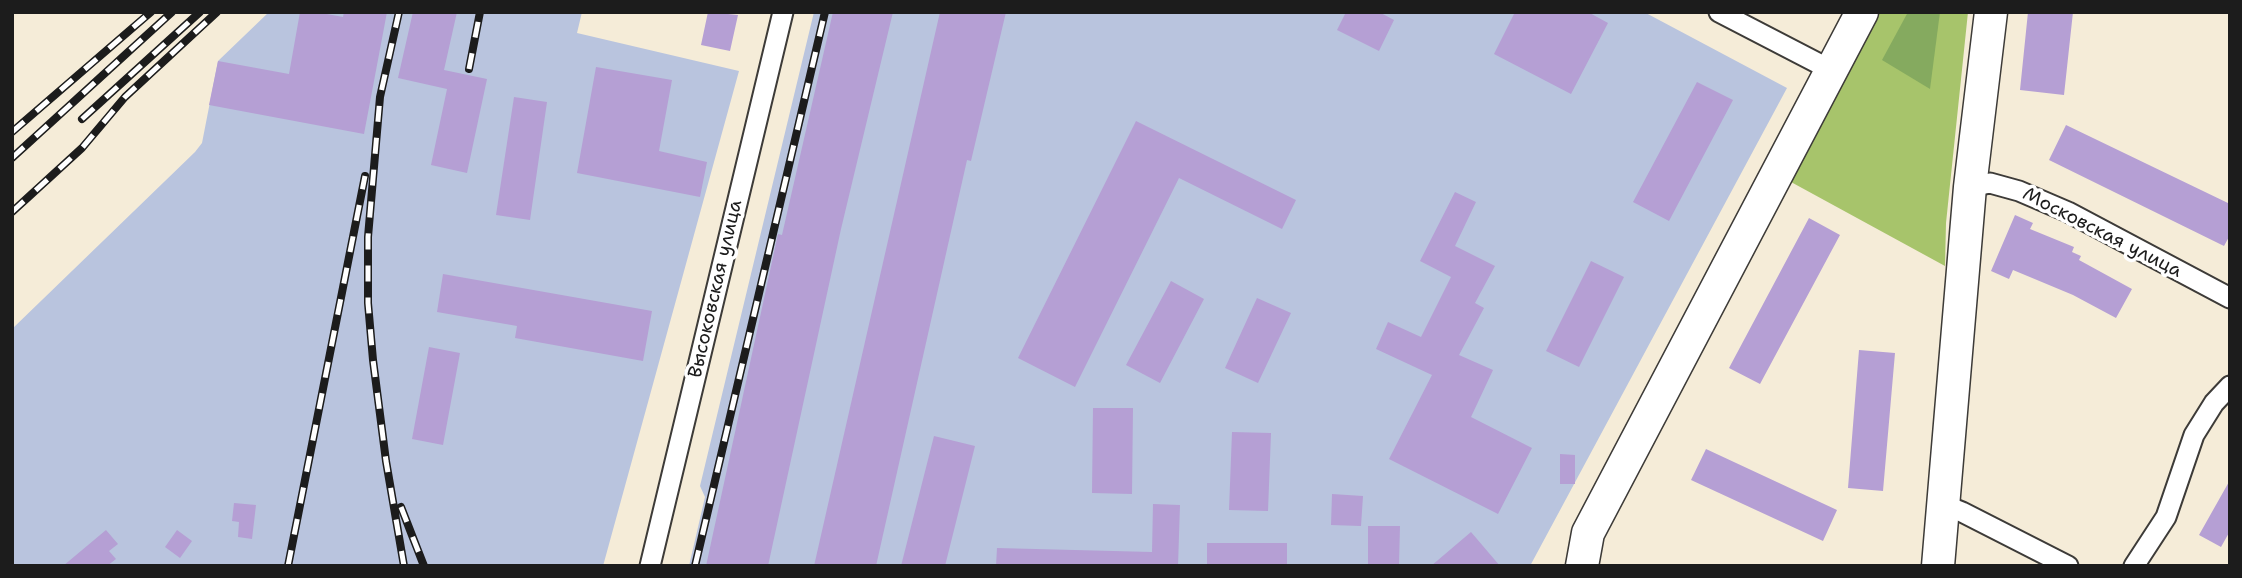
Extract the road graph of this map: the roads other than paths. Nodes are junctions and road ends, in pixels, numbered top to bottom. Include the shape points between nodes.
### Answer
1 (782, 12) edge
2 (1719, 12) edge
3 (1861, 12) edge
4 (1991, 12) edge
5 (1831, 70) junction
6 (1970, 187) junction
7 (2230, 298) edge
8 (2230, 386) edge
9 (1942, 509) junction
10 (650, 566) edge
11 (1582, 566) edge
12 (1938, 566) edge
13 (2068, 566) edge
14 (2134, 566) edge

1 - 10 street, Высоковская улица
2 - 5 street
3 - 5 highway
4 - 6 highway
5 - 11 highway via 1594,521
6 - 7 street, Московская улица via 1990,183 2019,191
6 - 9 highway
8 - 14 street via 2194,435 2166,517
9 - 12 highway
9 - 13 street via 1962,512

